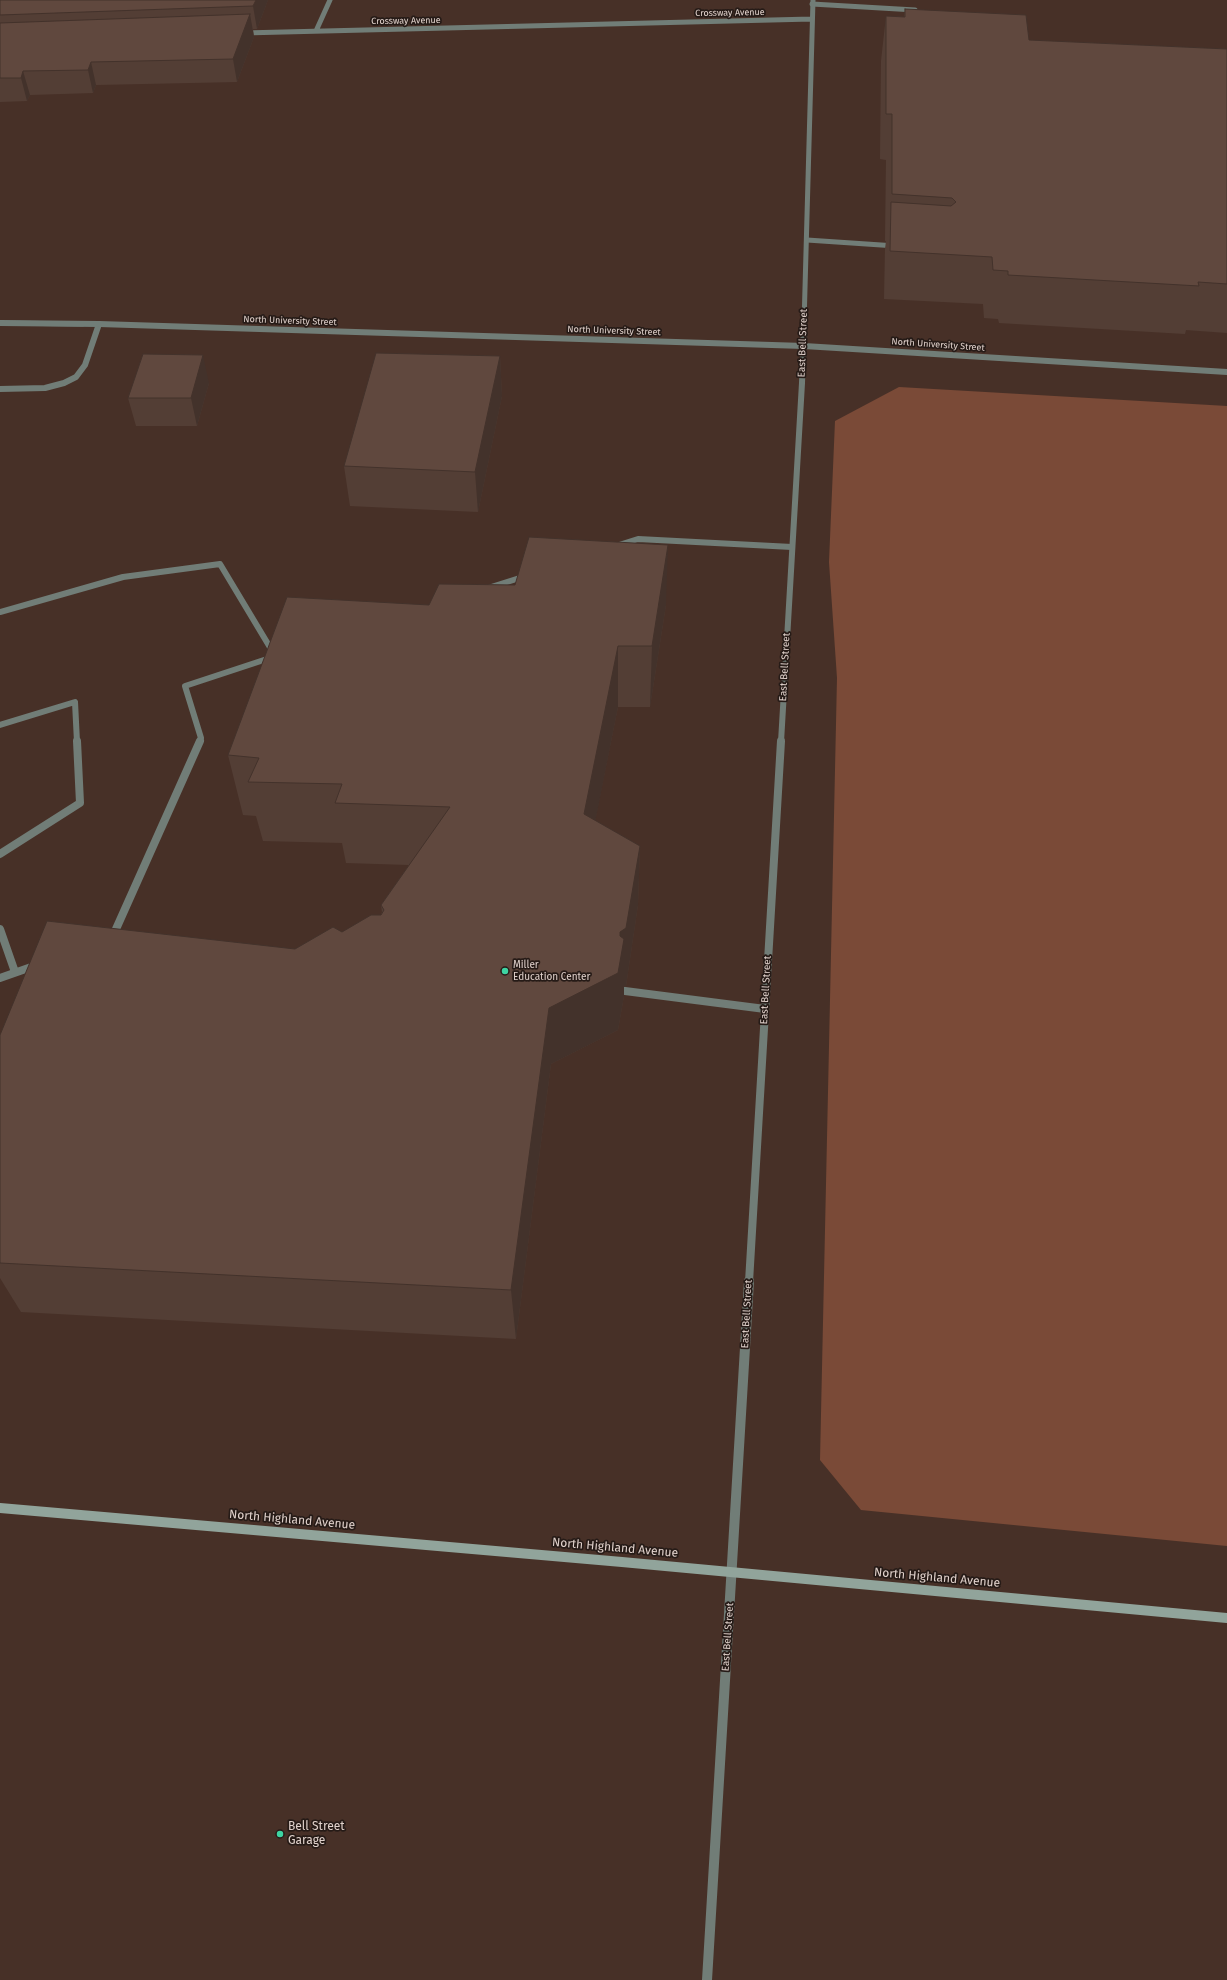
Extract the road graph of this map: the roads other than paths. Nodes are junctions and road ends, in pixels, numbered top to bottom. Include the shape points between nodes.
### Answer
1 (330, 0) edge
2 (812, 2) edge
3 (920, 10) edge
4 (812, 20) junction
5 (316, 31) junction
6 (237, 34) edge
7 (806, 240) junction
8 (905, 246) edge
9 (0, 323) edge
10 (100, 324) junction
11 (804, 346) junction
12 (1227, 372) edge
13 (0, 389) edge
14 (615, 547) edge
15 (792, 548) junction
16 (532, 574) edge
17 (480, 591) edge
18 (0, 612) edge
19 (283, 654) edge
20 (276, 657) junction
21 (0, 725) edge
22 (0, 854) edge
23 (0, 929) edge
24 (111, 943) edge
25 (45, 962) edge
26 (15, 972) junction
27 (0, 978) edge
28 (624, 992) edge
29 (765, 1009) junction
30 (0, 1508) edge
31 (732, 1572) junction
32 (1227, 1618) edge
33 (707, 1980) edge

1 - 5 street
2 - 3 street
2 - 4 street, East Bell Street
4 - 5 street, Crossway Avenue
4 - 7 street, East Bell Street
5 - 6 street, Crossway Avenue
7 - 8 street
7 - 11 street, East Bell Street
9 - 10 street, North University Street
10 - 11 street, North University Street
10 - 13 street via 85,365 76,377 45,388
11 - 12 street, North University Street
11 - 15 street, East Bell Street
14 - 15 street via 638,539
15 - 29 street, East Bell Street
16 - 17 street
18 - 20 street via 123,577 220,564
19 - 20 street
20 - 24 street via 185,686 201,738
21 - 22 street via 75,702 80,803
23 - 26 street
25 - 26 street
26 - 27 street
28 - 29 street
29 - 31 street, East Bell Street
30 - 31 street, North Highland Avenue
31 - 32 street, North Highland Avenue
31 - 33 street, East Bell Street

